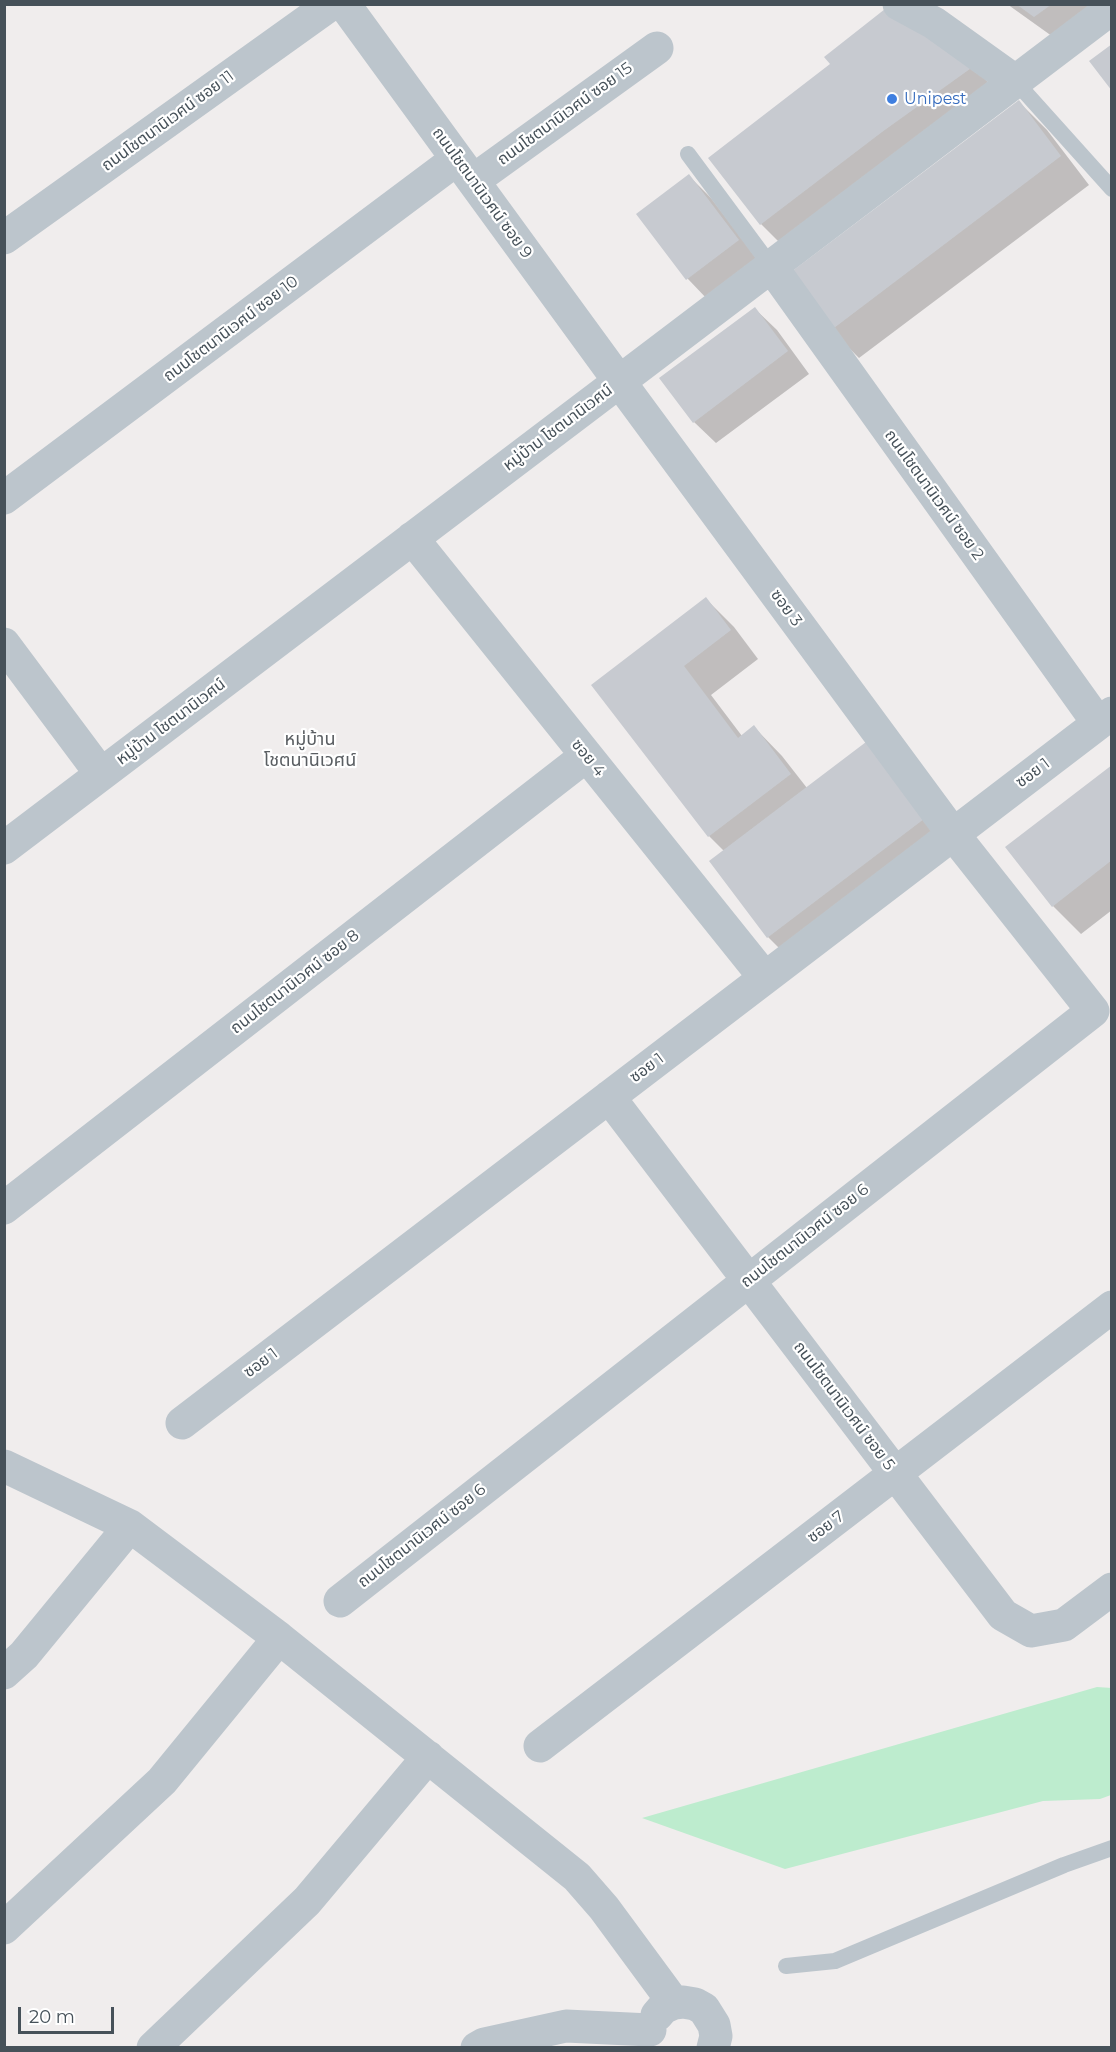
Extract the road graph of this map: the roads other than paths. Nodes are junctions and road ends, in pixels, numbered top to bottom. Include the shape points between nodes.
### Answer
1 (331, 4) edge
2 (344, 4) edge
3 (899, 4) edge
4 (1112, 8) edge
5 (657, 48) dead end
6 (1015, 81) junction
7 (688, 154) dead end
8 (465, 170) junction
9 (1112, 189) edge
10 (4, 238) edge
11 (771, 266) junction
12 (619, 381) junction
13 (4, 498) edge
14 (412, 538) junction
15 (4, 644) edge
16 (1105, 718) edge
17 (586, 756) junction
18 (101, 774) junction
19 (953, 834) junction
20 (4, 848) edge
21 (765, 978) junction
22 (609, 1097) junction
23 (4, 1208) edge
24 (748, 1280) junction
25 (1112, 1307) edge
26 (183, 1422) dead end
27 (4, 1466) edge
28 (895, 1473) junction
29 (130, 1526) junction
30 (1112, 1589) edge
31 (340, 1600) dead end
32 (279, 1638) junction
33 (4, 1673) edge
34 (540, 1746) dead end
35 (428, 1757) junction
36 (1112, 1848) edge
37 (4, 1928) edge
38 (786, 1966) dead end
39 (674, 2003) junction
40 (652, 2039) edge
41 (714, 2047) edge
42 (153, 2048) edge
43 (477, 2048) edge

1 - 10 street, ถนนโชตนานิเวศน์ ซอย 11
2 - 8 street, ถนนโชตนานิเวศน์ ซอย 9
3 - 6 street via 934,23
4 - 6 street, หมู่บ้าน โชตนานิเวศน์
5 - 8 street, ถนนโชตนานิเวศน์ ซอย 15
6 - 9 lane
6 - 11 street, หมู่บ้าน โชตนานิเวศน์
7 - 11 lane
8 - 12 street, ถนนโชตนานิเวศน์ ซอย 9
8 - 13 street, ถนนโชตนานิเวศน์ ซอย 10
11 - 12 street, หมู่บ้าน โชตนานิเวศน์
11 - 16 street, ถนนโชตนานิเวศน์ ซอย 2
12 - 14 street, หมู่บ้าน โชตนานิเวศน์
12 - 19 street, ซอย 3
14 - 17 street, ซอย 4
14 - 18 street, หมู่บ้าน โชตนานิเวศน์
15 - 18 street
16 - 19 street, ซอย 1
17 - 21 street, ซอย 4
17 - 23 street, ถนนโชตนานิเวศน์ ซอย 8
18 - 20 street, หมู่บ้าน โชตนานิเวศน์
19 - 21 street, ซอย 1
19 - 24 street, ถนนโชตนานิเวศน์ ซอย 6 via 1093,1011
21 - 22 street, ซอย 1
22 - 24 street, ถนนโชตนานิเวศน์ ซอย 5
22 - 26 street, ซอย 1
24 - 28 street, ถนนโชตนานิเวศน์ ซอย 5
24 - 31 street, ถนนโชตนานิเวศน์ ซอย 6
25 - 28 street, ซอย 7
27 - 29 street
28 - 30 street, ถนนโชตนานิเวศน์ ซอย 5 via 1003,1615 1031,1631 1064,1625
28 - 34 street, ซอย 7
29 - 32 street
29 - 33 street via 24,1655
32 - 35 street
32 - 37 street via 162,1781
35 - 39 street via 578,1877
35 - 42 street via 307,1901
36 - 38 lane via 835,1961
39 - 40 street via 654,2019
39 - 41 street via 694,2004 709,2014 716,2036
40 - 43 street via 566,2026

